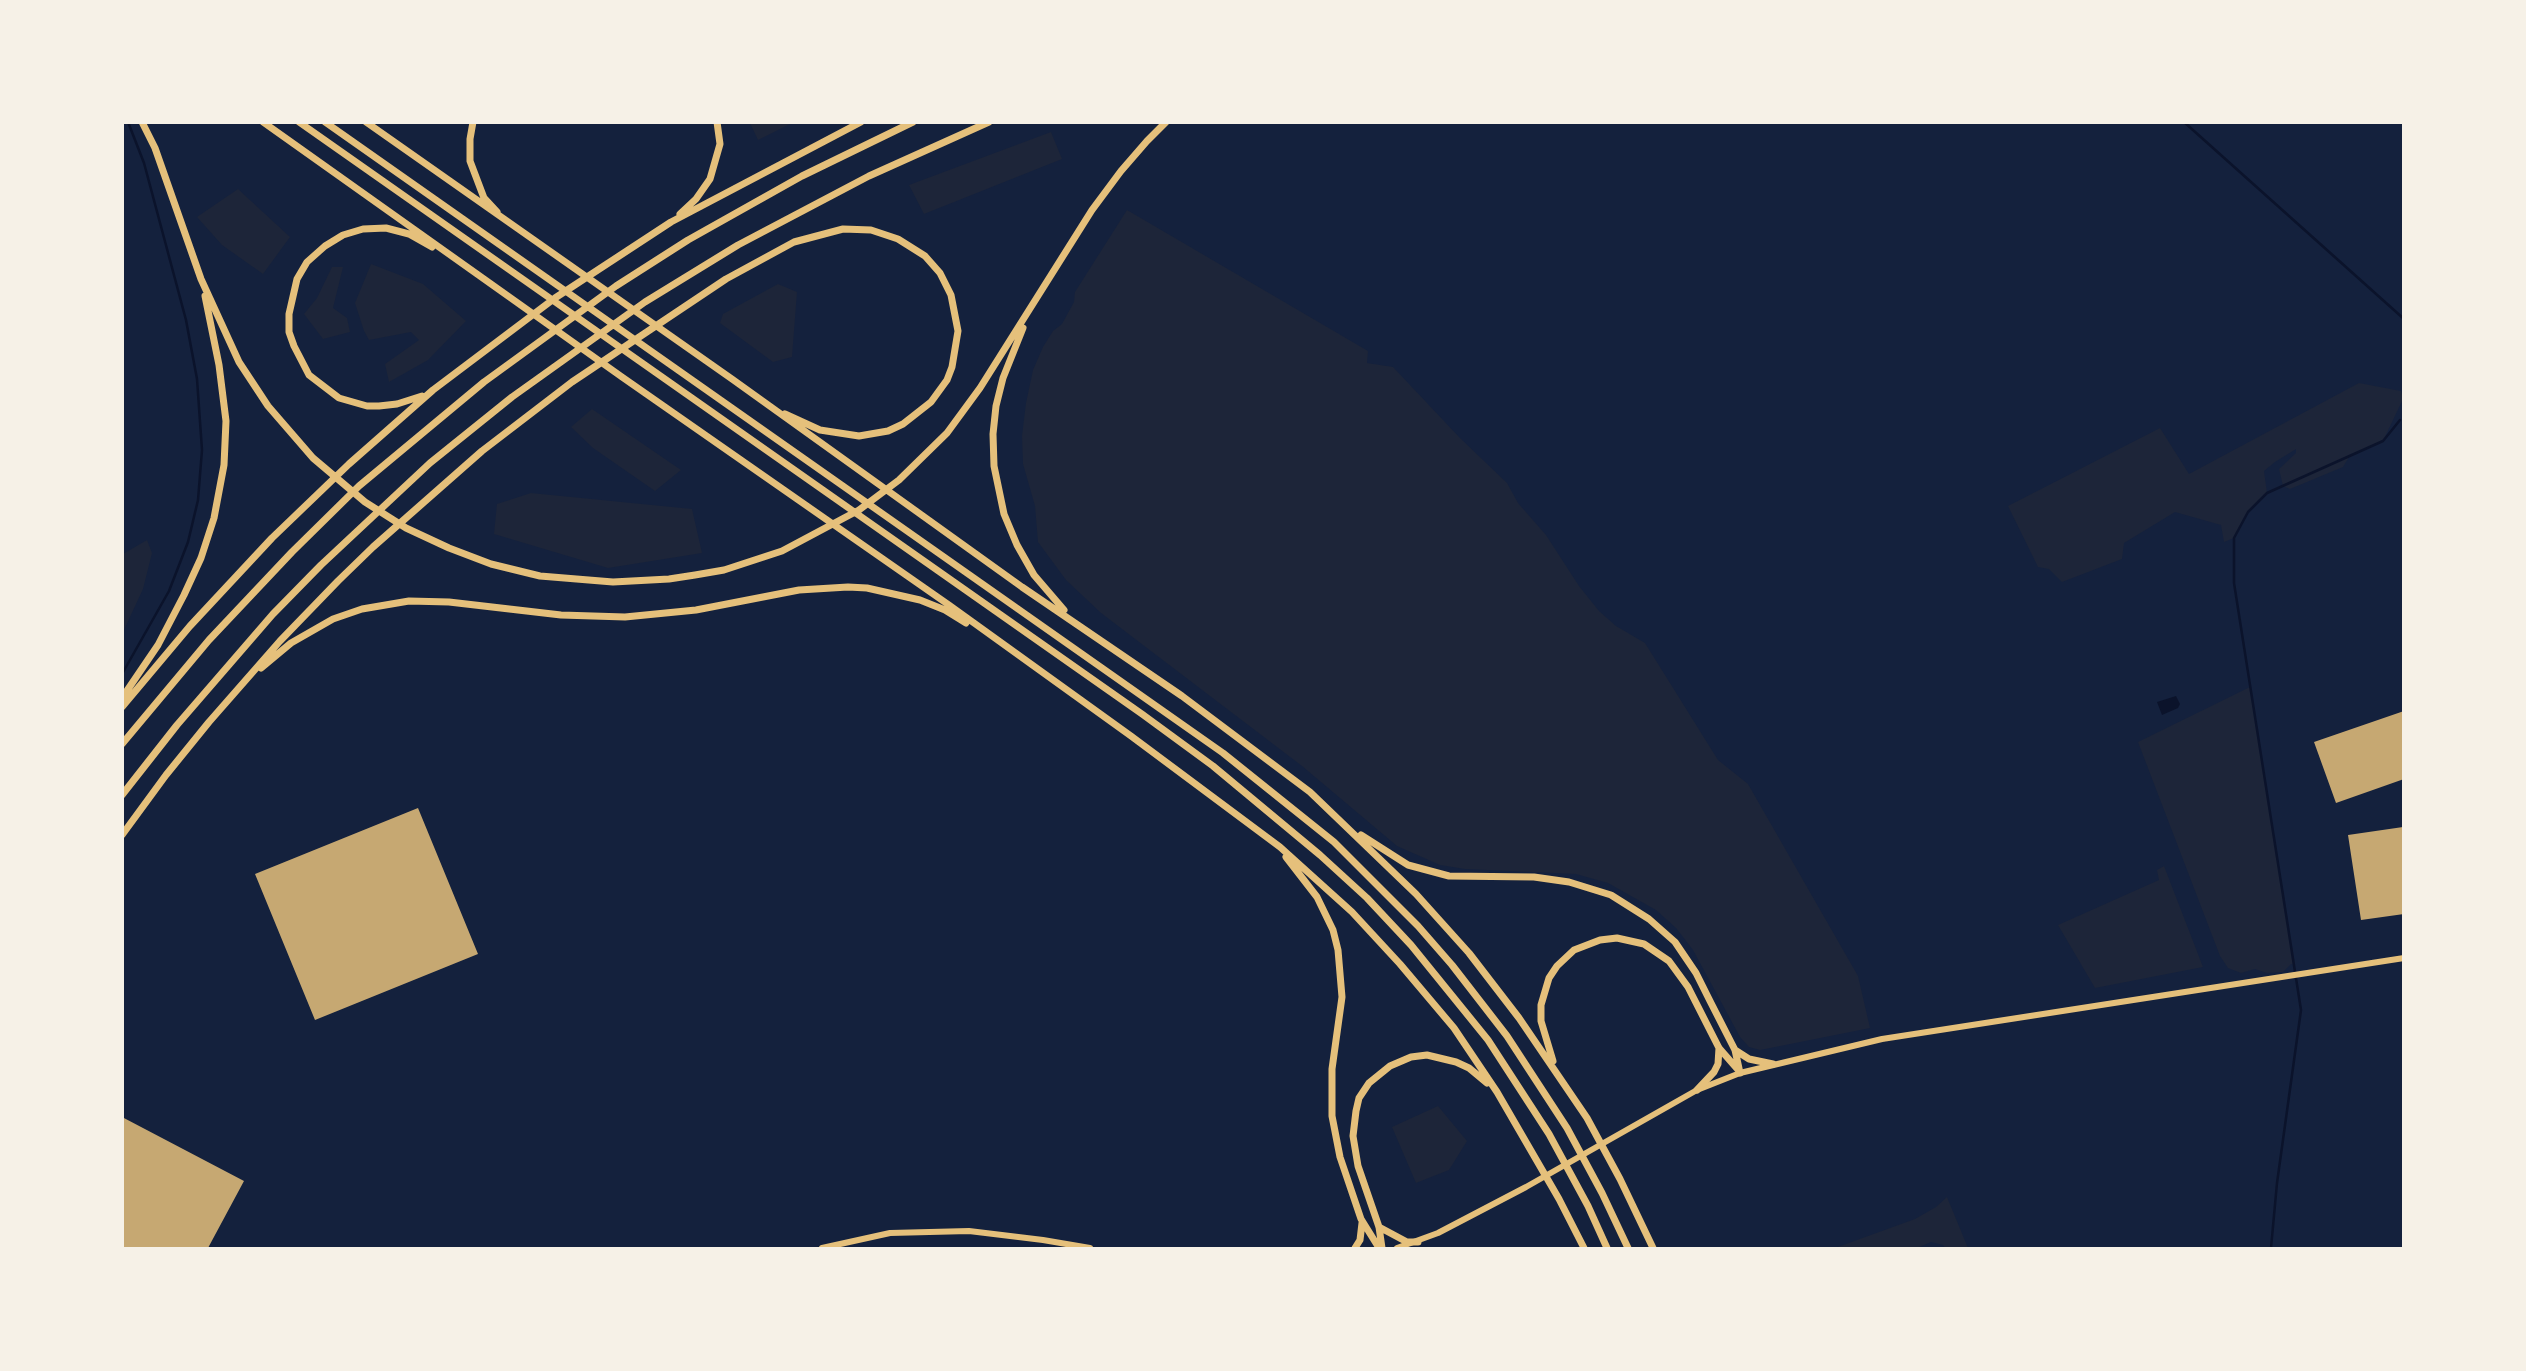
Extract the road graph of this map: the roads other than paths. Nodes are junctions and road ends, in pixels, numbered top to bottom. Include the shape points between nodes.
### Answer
1 (142, 122) edge
2 (263, 122) edge
3 (299, 122) edge
4 (325, 122) edge
5 (366, 122) edge
6 (473, 122) edge
7 (717, 122) edge
8 (861, 122) edge
9 (913, 122) edge
10 (989, 122) edge
11 (1166, 122) edge
12 (671, 222) junction
13 (512, 226) junction
14 (463, 264) junction
15 (201, 279) junction
16 (1032, 308) junction
17 (433, 390) junction
18 (765, 405) junction
19 (1079, 624) junction
20 (1001, 643) junction
21 (241, 684) junction
22 (122, 698) edge
23 (122, 707) edge
24 (122, 744) edge
25 (122, 795) edge
26 (1347, 826) junction
27 (122, 835) edge
28 (1280, 847) junction
29 (2403, 958) edge
30 (1719, 1048) junction
31 (1735, 1050) junction
32 (1773, 1064) junction
33 (1557, 1070) junction
34 (1740, 1073) junction
35 (1697, 1090) junction
36 (1497, 1092) junction
37 (1362, 1219) junction
38 (1379, 1227) junction
39 (1418, 1242) junction
40 (822, 1248) edge
41 (1090, 1248) edge
42 (1355, 1248) edge
43 (1380, 1248) edge
44 (1397, 1248) edge
45 (1584, 1248) edge
46 (1607, 1248) edge
47 (1628, 1248) edge
48 (1653, 1248) edge

1 - 15 highway
2 - 14 highway
3 - 46 highway via 1142,714 1320,855 1367,898 1439,978 1508,1069 1549,1135
4 - 47 highway via 1223,753 1334,842 1452,965 1528,1065 1567,1128
5 - 13 highway
6 - 13 highway via 470,160 478,183 484,198
7 - 12 highway via 720,144 710,179
8 - 12 highway
9 - 24 highway via 802,176 688,240 484,382 359,486 292,552 209,640
10 - 25 highway via 869,176 738,245 645,302 512,397 420,472 282,604
11 - 16 highway via 1092,210
12 - 17 highway via 555,298
13 - 18 highway
14 - 17 highway via 409,234 363,229 343,236 307,261 291,298 289,332 294,346 309,375 325,389 351,402 379,406
14 - 20 highway
15 - 16 highway via 239,362 268,406 329,473 365,502 428,540 491,564 540,576 593,581 682,578 724,570 782,551 859,510 916,465 947,433
15 - 22 highway via 226,421 224,465 201,558 158,645
16 - 19 highway via 998,397 993,466 1017,545 1034,575
17 - 23 highway via 272,538
18 - 19 highway
18 - 21 highway via 811,427 848,436 888,431 924,410 947,380 958,341 954,303 933,264 898,239 870,230 843,229 794,242 726,279 572,382 482,451 364,555
19 - 26 highway via 1248,744
20 - 21 highway via 944,610 867,588 799,590 696,610 625,617 409,601 333,619 291,643
20 - 28 highway
21 - 27 highway
26 - 31 highway via 1408,865 1450,876 1569,881 1611,895 1675,942
26 - 33 highway via 1469,953
28 - 36 highway via 1352,912 1400,964 1454,1028
28 - 37 highway via 1317,897 1338,950 1342,997 1331,1078 1332,1116 1340,1157
29 - 32 main road via 1882,1040
30 - 33 highway via 1688,987 1669,961 1644,944 1617,938 1600,940 1564,959 1544,991 1541,1021
30 - 34 highway
30 - 35 highway via 1714,1072
31 - 32 highway via 1749,1059
31 - 34 highway
32 - 34 main road
33 - 48 highway via 1601,1142
34 - 35 main road
35 - 39 main road
36 - 38 highway via 1469,1068 1427,1055 1390,1066 1369,1083 1359,1098 1353,1136
36 - 45 highway
37 - 42 highway
37 - 43 highway
38 - 39 highway via 1407,1242
38 - 43 highway
39 - 44 main road
40 - 41 main road via 890,1233 955,1231

